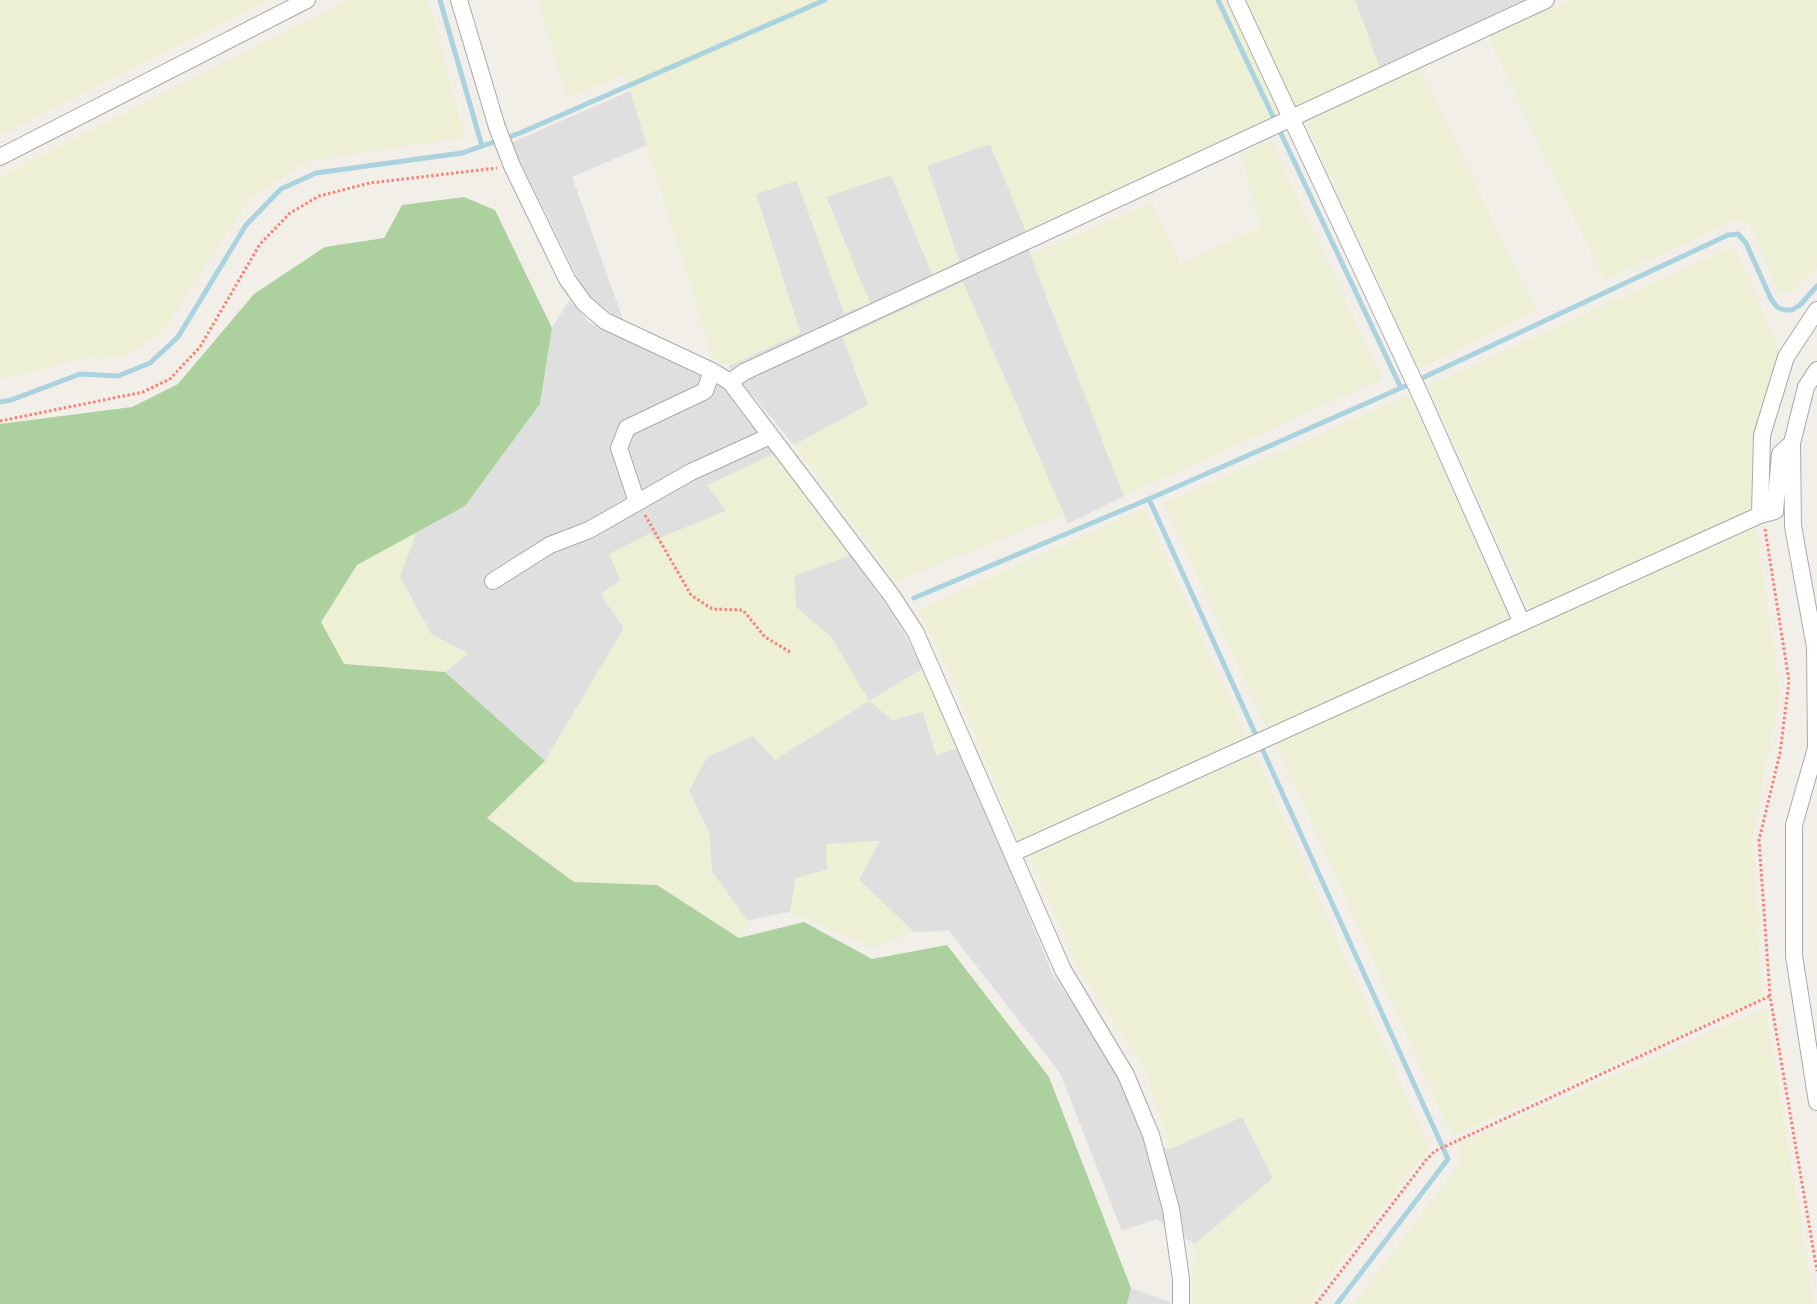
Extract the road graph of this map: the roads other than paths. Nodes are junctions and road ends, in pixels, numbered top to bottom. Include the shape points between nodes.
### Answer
1 (307, 0) edge
2 (459, 0) edge
3 (1236, 0) edge
4 (1546, 0) edge
5 (1287, 120) junction
6 (0, 157) edge
7 (1817, 310) edge
8 (1817, 370) edge
9 (712, 371) junction
10 (730, 382) junction
11 (770, 436) junction
12 (1792, 443) junction
13 (637, 502) junction
14 (1760, 515) junction
15 (493, 581) dead end
16 (1522, 623) junction
17 (1013, 853) junction
18 (1817, 1102) edge
19 (1181, 1304) edge

1 - 6 street
2 - 9 street via 509,159 567,279 584,303 605,320
3 - 5 street
4 - 5 street
5 - 10 street via 744,372
5 - 16 street via 1410,372
7 - 14 street via 1786,357 1762,435
8 - 12 street via 1806,388
9 - 10 street
9 - 13 street via 705,391 627,428 619,448
10 - 11 street
11 - 13 street via 691,472
11 - 17 street via 892,596 916,633
12 - 14 street via 1780,454 1775,510
12 - 18 street via 1793,526 1815,647 1816,748 1794,825 1794,956
13 - 15 street via 589,530 550,545
14 - 16 street
16 - 17 street
17 - 19 street via 1062,970 1126,1075 1151,1135 1171,1209 1181,1279

